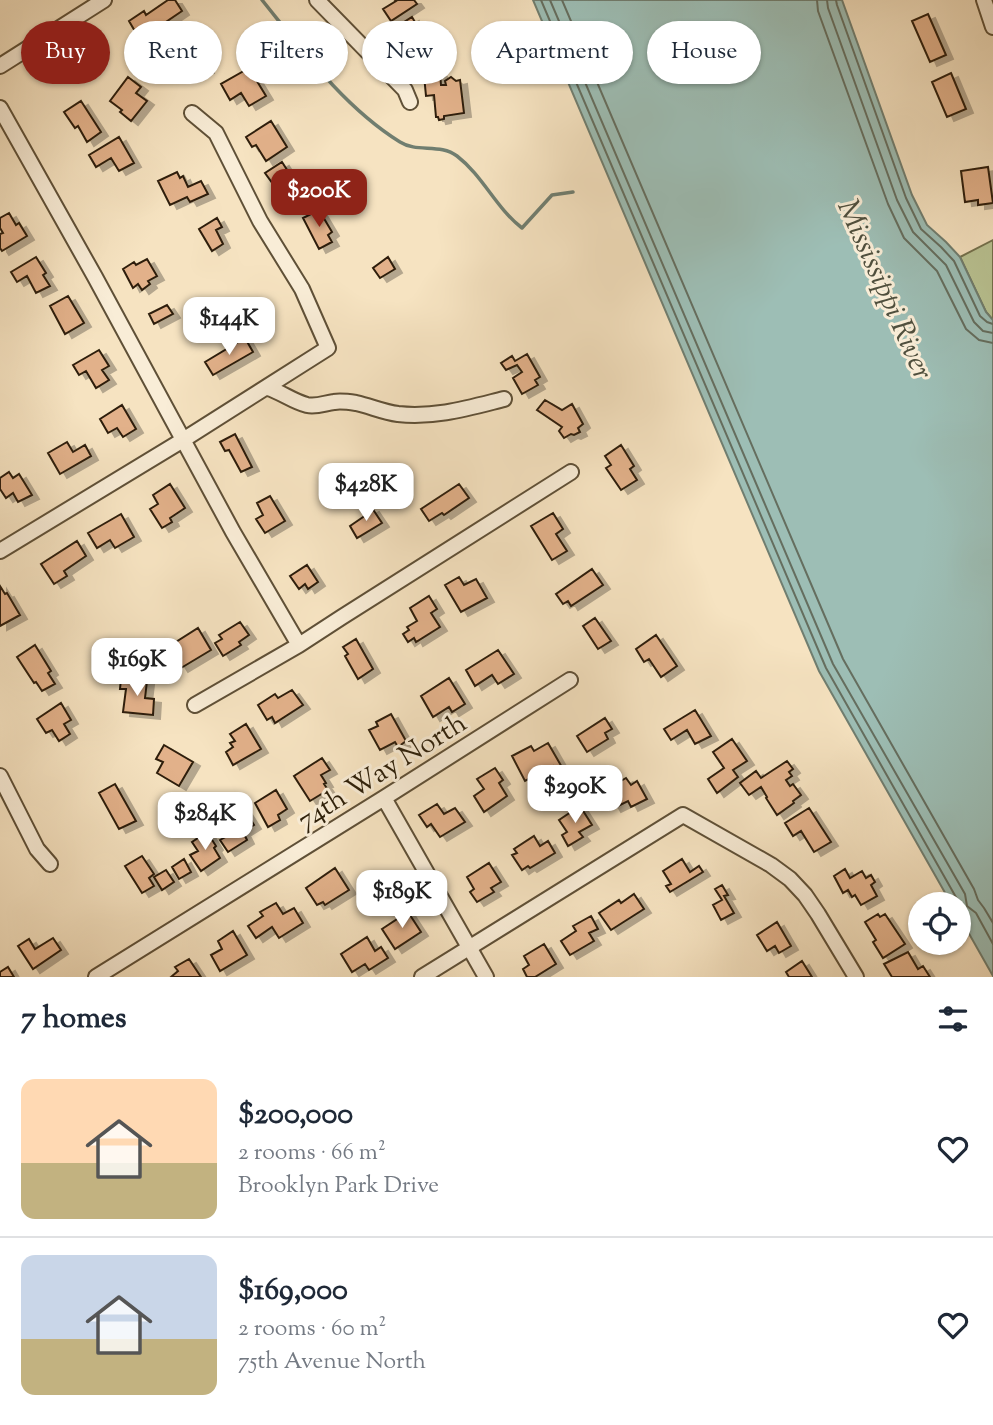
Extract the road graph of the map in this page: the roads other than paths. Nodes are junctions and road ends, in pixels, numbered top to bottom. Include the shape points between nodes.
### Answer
1 (104, 0) edge
2 (317, 0) edge
3 (984, 0) edge
4 (87, 4) edge
5 (993, 27) edge
6 (0, 66) edge
7 (410, 102) dead end
8 (0, 108) edge
9 (191, 113) dead end
10 (268, 388) junction
11 (504, 399) dead end
12 (183, 440) junction
13 (571, 472) dead end
14 (0, 551) edge
15 (299, 645) junction
16 (570, 680) dead end
17 (195, 705) dead end
18 (0, 776) edge
19 (384, 798) junction
20 (50, 864) dead end
21 (469, 947) junction
22 (113, 973) edge
23 (96, 977) edge
24 (422, 977) edge
25 (486, 977) edge
26 (856, 977) edge

1 - 4 street
2 - 7 street via 405,90
3 - 5 street
4 - 6 street
8 - 12 street
9 - 10 street via 216,133 260,221 302,289 328,348
10 - 11 street via 306,405 335,401 422,416
10 - 12 street
12 - 14 street
12 - 15 street
13 - 15 street
15 - 17 street
16 - 19 street, 74th Way North
18 - 20 street via 37,849
19 - 21 street
19 - 22 street, 74th Way North
21 - 24 street
21 - 25 street
21 - 26 street via 684,815 790,879 818,914
22 - 23 street, 74th Way North

